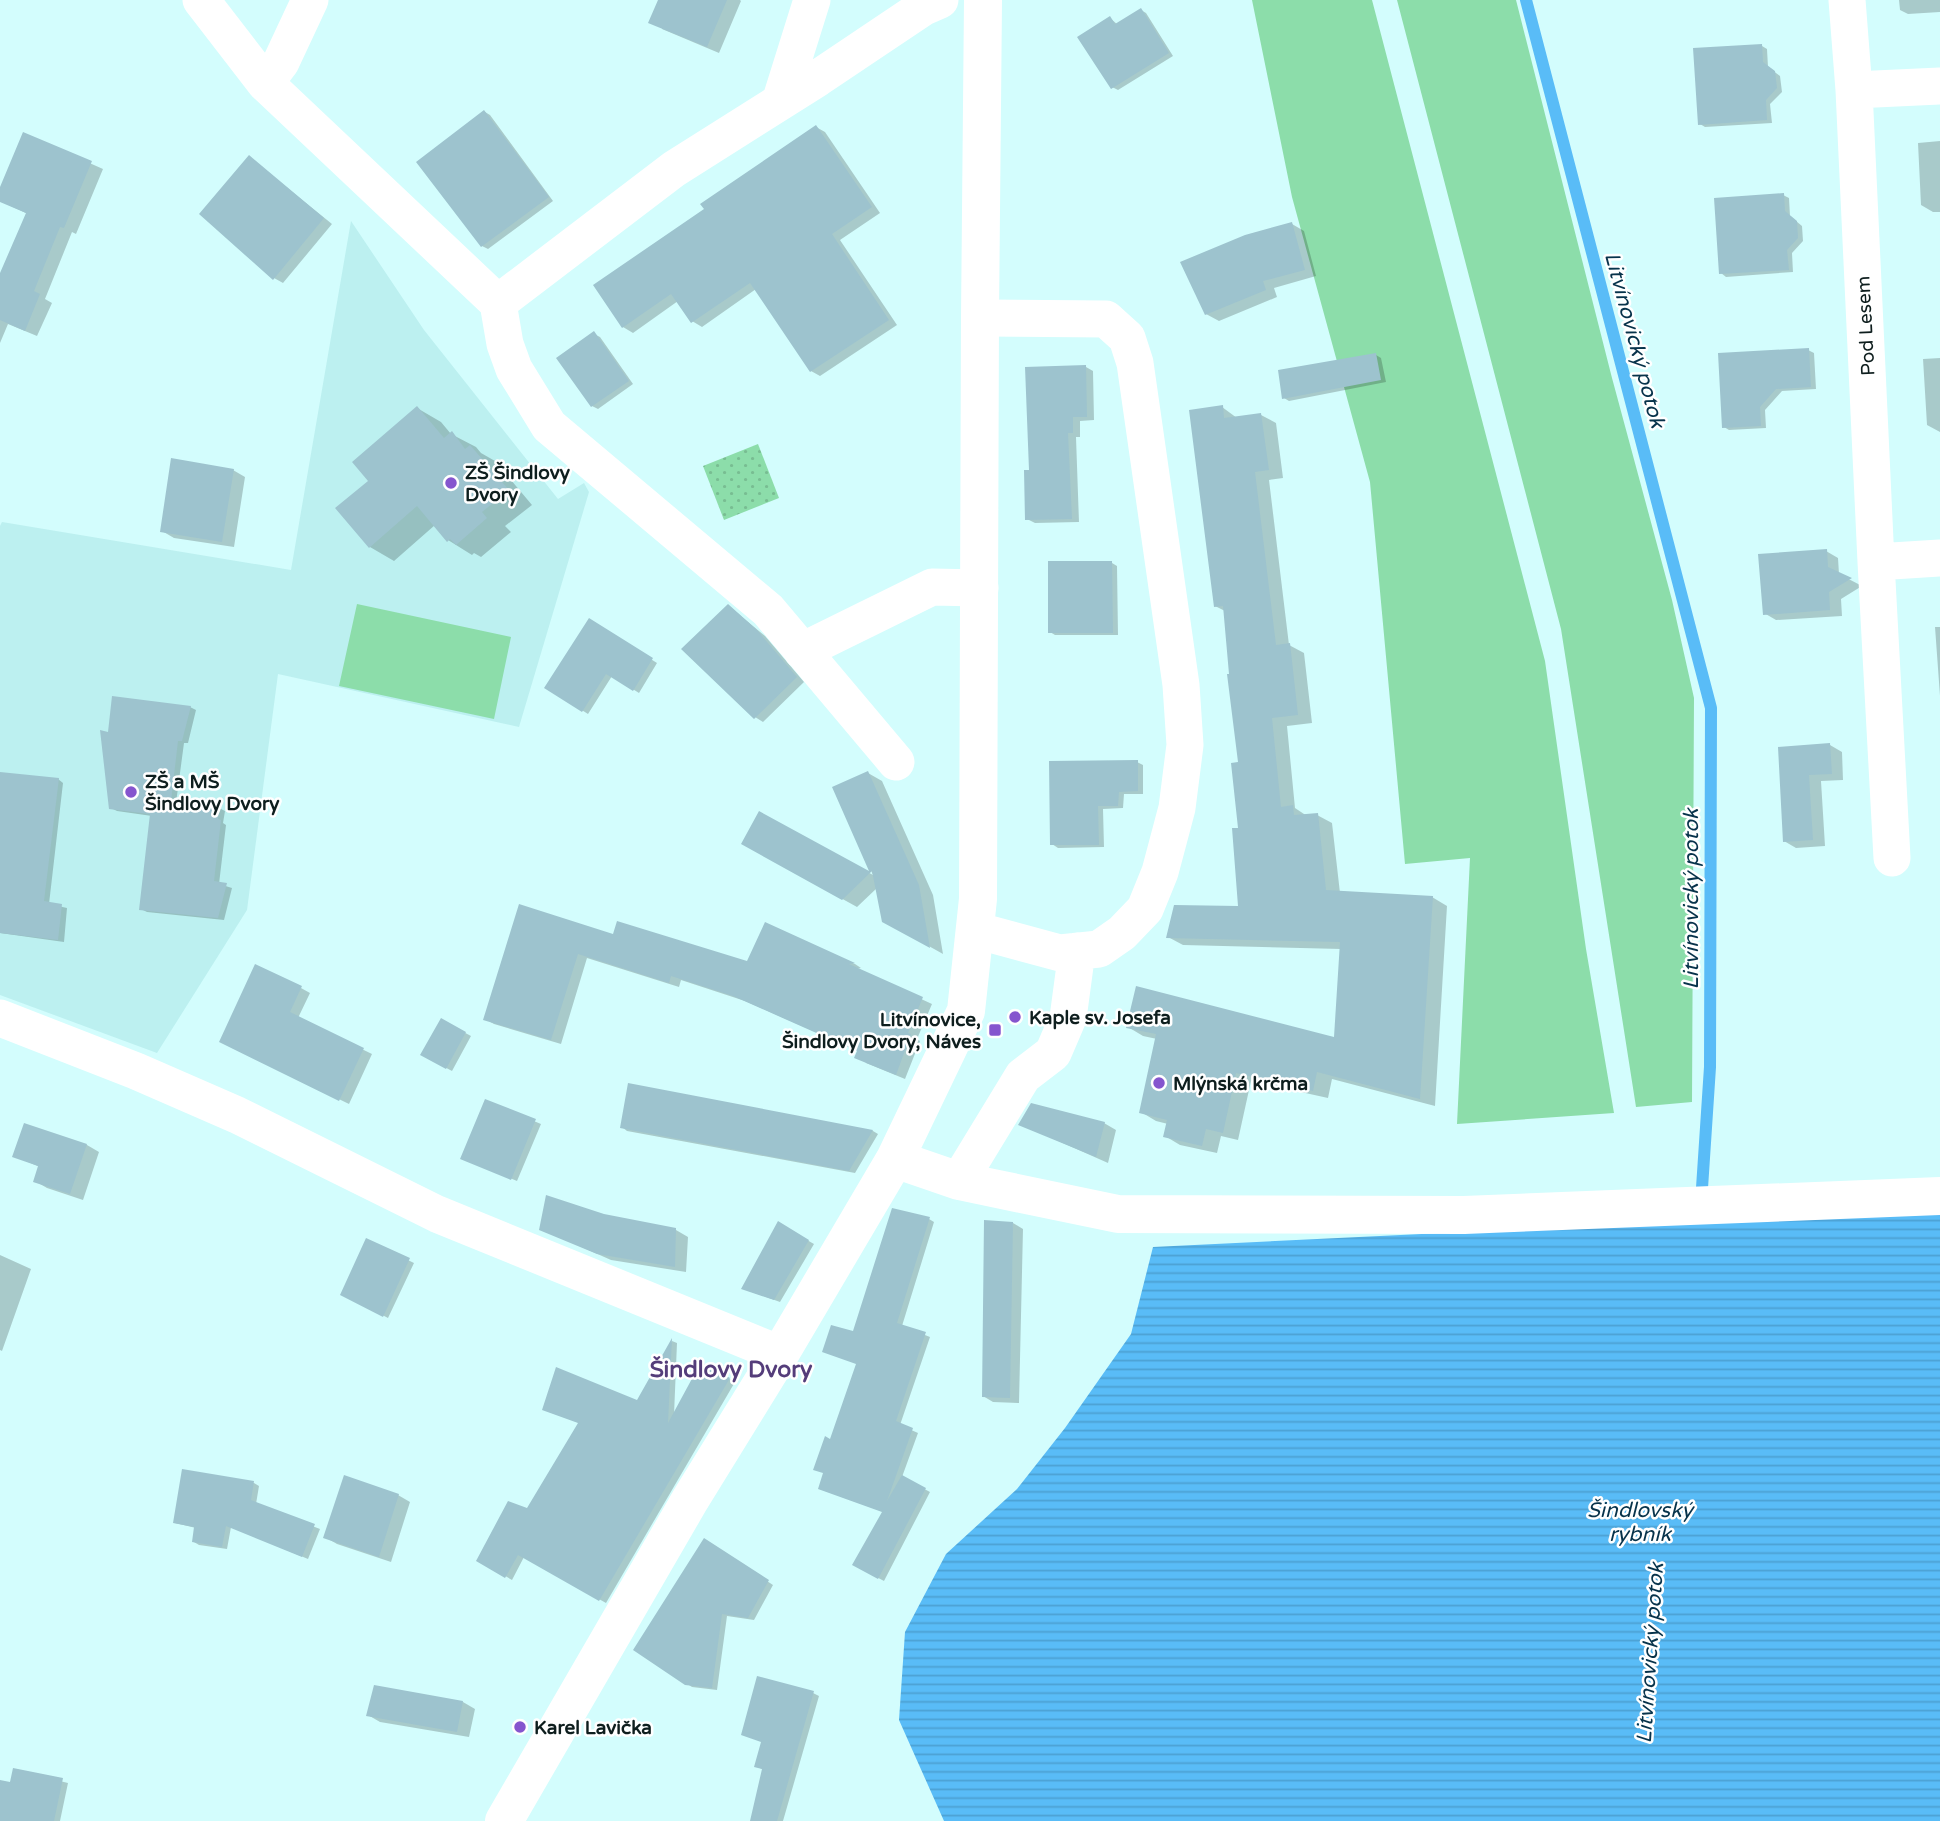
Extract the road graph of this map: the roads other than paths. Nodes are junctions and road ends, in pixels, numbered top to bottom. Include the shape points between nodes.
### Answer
1 (201, 0) edge
2 (310, 0) edge
3 (812, 0) edge
4 (940, 0) edge
5 (983, 0) edge
6 (1847, 0) edge
7 (265, 83) junction
8 (1940, 86) edge
9 (1854, 90) junction
10 (781, 99) junction
11 (498, 303) junction
12 (980, 318) junction
13 (1940, 558) edge
14 (1876, 562) junction
15 (980, 587) junction
16 (802, 651) junction
17 (896, 762) dead end
18 (1892, 858) dead end
19 (975, 930) junction
20 (1077, 951) junction
21 (0, 1018) edge
22 (895, 1159) junction
23 (960, 1181) junction
24 (1940, 1196) edge
25 (780, 1354) junction
26 (504, 1821) edge

1 - 7 street
2 - 7 street via 281,62
3 - 10 street
4 - 10 street
5 - 12 street
6 - 9 street, Pod Lesem
7 - 11 street
8 - 9 street
9 - 14 street, Pod Lesem
10 - 11 street via 674,169
11 - 16 street via 514,369 549,426 768,610
12 - 15 street
12 - 20 street via 1106,319 1127,338 1135,363 1181,685 1185,745 1177,808 1145,909 1099,949
13 - 14 street
14 - 18 street, Pod Lesem
15 - 16 street via 932,587
15 - 19 street
16 - 17 street
19 - 20 street via 1060,953
19 - 22 street via 966,1011
20 - 23 street via 1068,1018 1053,1053 1023,1076
21 - 25 street via 237,1115 437,1214
22 - 23 street
22 - 25 street
23 - 24 street via 1118,1214 1464,1215
25 - 26 street

